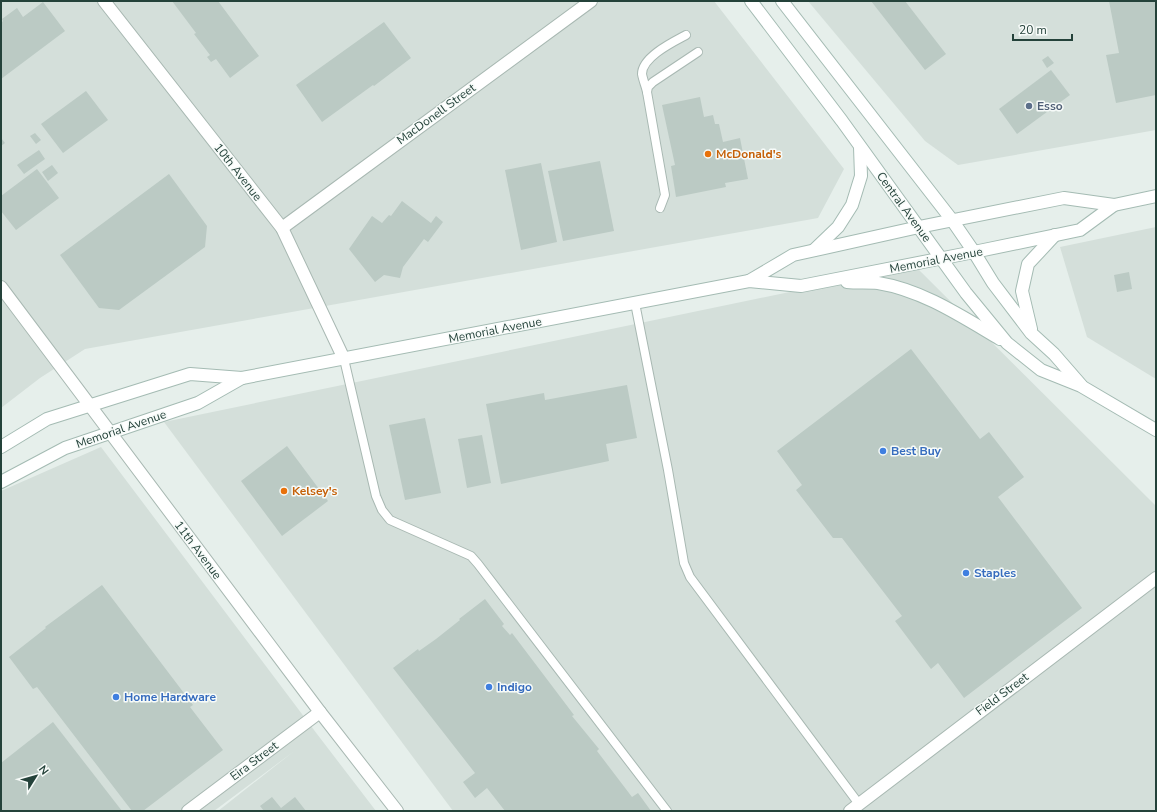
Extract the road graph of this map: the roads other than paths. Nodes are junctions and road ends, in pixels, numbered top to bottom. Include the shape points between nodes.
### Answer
1 (104, 1) edge
2 (591, 1) edge
3 (751, 1) edge
4 (782, 1) edge
5 (686, 35) dead end
6 (698, 52) dead end
7 (647, 92) junction
8 (860, 147) junction
9 (1156, 196) edge
10 (1114, 204) junction
11 (660, 208) dead end
12 (952, 220) junction
13 (919, 227) junction
14 (282, 228) junction
15 (1056, 235) junction
16 (813, 251) junction
17 (974, 252) junction
18 (942, 259) junction
19 (749, 281) junction
20 (826, 282) junction
21 (1, 287) edge
22 (635, 303) junction
23 (1032, 333) junction
24 (1008, 344) junction
25 (344, 359) junction
26 (242, 378) junction
27 (1082, 386) junction
28 (90, 405) junction
29 (1156, 430) edge
30 (110, 432) junction
31 (1, 447) edge
32 (1, 482) edge
33 (1156, 578) edge
34 (320, 712) junction
35 (854, 807) edge
36 (188, 811) edge
37 (397, 811) edge
38 (667, 811) edge

1 - 14 main road, 10th Avenue
2 - 14 main road, MacDonell Street
3 - 8 main road, Central Avenue
4 - 12 main road, Central Avenue
5 - 7 lane via 648,59 642,71
6 - 7 lane via 653,82
7 - 11 lane via 665,195
8 - 13 main road, Central Avenue
8 - 16 main road via 861,176 852,205 838,227
9 - 10 main road, Memorial Avenue
10 - 12 main road, Memorial Avenue via 1064,198
10 - 15 main road, Memorial Avenue via 1080,230
12 - 13 main road, Memorial Avenue
12 - 17 main road, Central Avenue
13 - 16 main road, Memorial Avenue
13 - 18 main road, Central Avenue
14 - 25 main road, 10th Avenue
15 - 17 main road, Memorial Avenue
15 - 23 main road via 1028,264 1022,291
16 - 19 main road, Memorial Avenue via 793,255
17 - 18 main road, Memorial Avenue
17 - 23 main road, Central Avenue via 993,283
18 - 20 main road, Memorial Avenue
18 - 24 main road, Central Avenue
19 - 20 main road, Memorial Avenue via 801,286
19 - 22 main road, Memorial Avenue
20 - 24 main road via 877,283 909,291 939,304
21 - 28 main road, 11th Avenue
22 - 25 main road, Memorial Avenue
22 - 35 lane via 684,563 690,577
23 - 27 main road, Central Avenue
24 - 27 main road, Central Avenue via 1040,370
25 - 26 main road, Memorial Avenue
25 - 38 lane via 376,496 382,510 390,520 471,556
26 - 28 main road, Memorial Avenue via 190,374
26 - 30 main road, Memorial Avenue via 198,403
27 - 29 main road, Central Avenue
28 - 30 main road, 11th Avenue
28 - 31 main road, Memorial Avenue via 47,419
30 - 32 main road, Memorial Avenue via 65,448
30 - 34 main road, 11th Avenue
33 - 35 main road, Field Street
34 - 36 main road, Eira Street
34 - 37 main road, 11th Avenue

